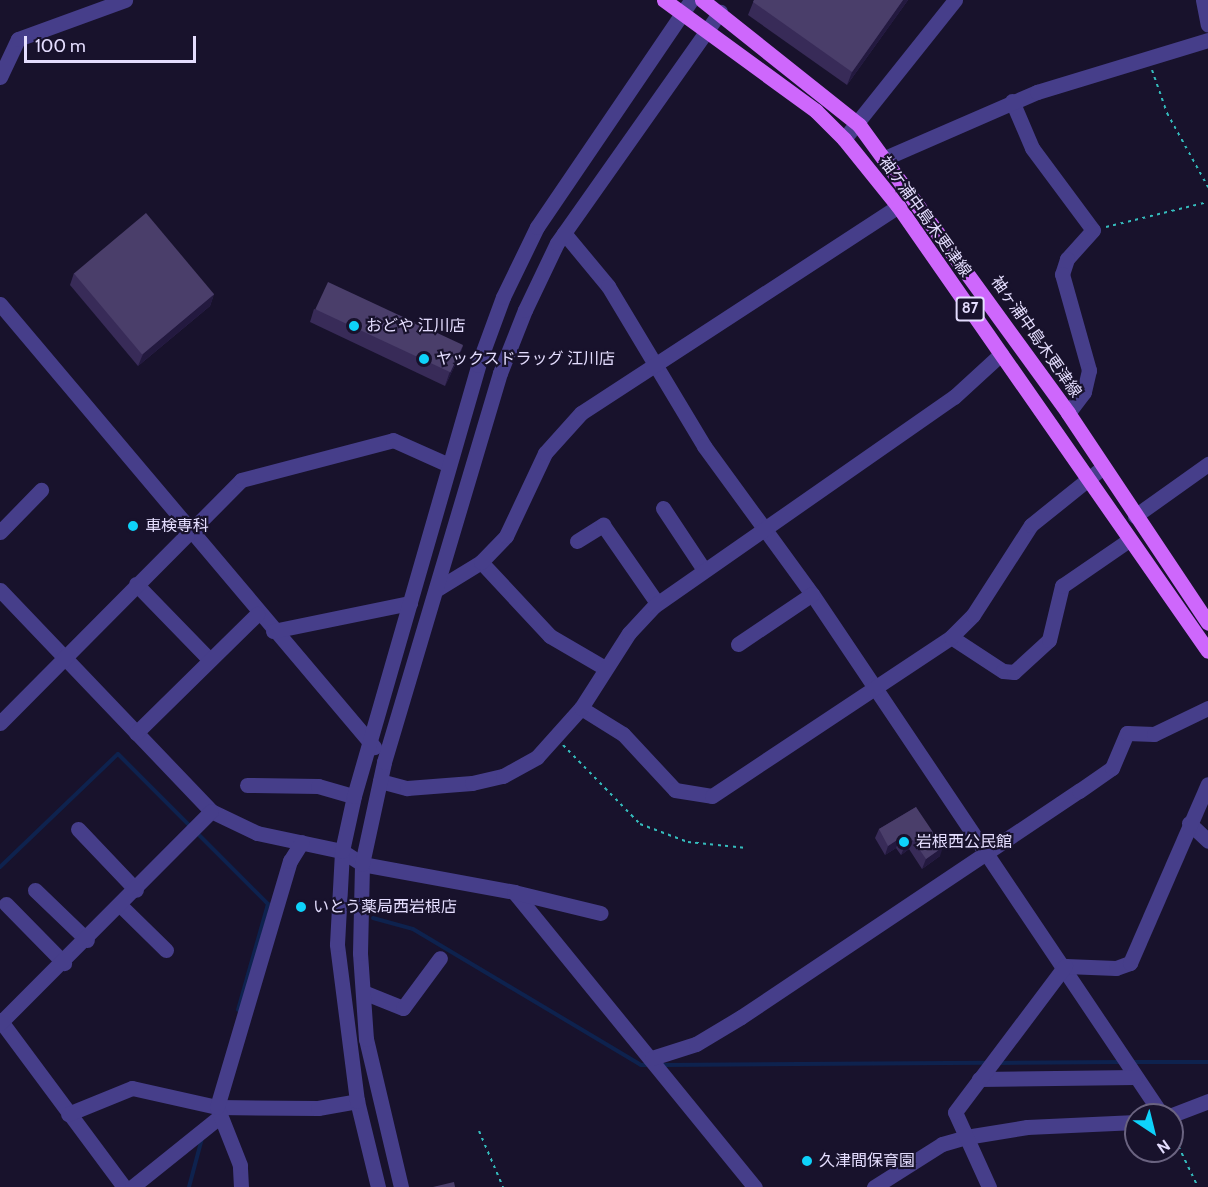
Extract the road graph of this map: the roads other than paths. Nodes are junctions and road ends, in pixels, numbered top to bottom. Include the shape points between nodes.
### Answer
1 (125, 0) edge
2 (664, 0) edge
3 (955, 0) edge
4 (1203, 0) edge
5 (702, 1) edge
6 (720, 12) junction
7 (682, 13) junction
8 (1208, 25) edge
9 (705, 31) junction
10 (1208, 40) edge
11 (0, 75) edge
12 (1012, 101) junction
13 (859, 125) junction
14 (844, 139) junction
15 (885, 158) junction
16 (898, 206) junction
17 (564, 233) junction
18 (0, 304) edge
19 (1001, 354) junction
20 (655, 367) junction
21 (1068, 413) junction
22 (1208, 464) edge
23 (448, 465) junction
24 (1102, 468) junction
25 (1087, 478) junction
26 (41, 490) dead end
27 (663, 508) dead end
28 (1135, 516) junction
29 (765, 528) junction
30 (190, 531) junction
31 (0, 532) edge
32 (1129, 540) junction
33 (577, 541) dead end
34 (481, 562) junction
35 (704, 570) junction
36 (136, 584) junction
37 (437, 589) junction
38 (0, 590) edge
39 (812, 594) junction
40 (410, 603) junction
41 (657, 603) junction
42 (257, 614) junction
43 (1208, 623) edge
44 (273, 631) junction
45 (951, 637) junction
46 (738, 644) dead end
47 (1208, 651) edge
48 (65, 656) junction
49 (210, 660) junction
50 (605, 668) junction
51 (876, 690) junction
52 (581, 708) junction
53 (1208, 708) edge
54 (0, 723) edge
55 (136, 733) junction
56 (369, 741) junction
57 (384, 762) junction
58 (380, 781) junction
59 (1208, 784) edge
60 (247, 785) dead end
61 (354, 796) junction
62 (211, 811) junction
63 (1189, 823) junction
64 (78, 829) dead end
65 (1208, 841) edge
66 (302, 842) junction
67 (342, 850) junction
68 (986, 851) junction
69 (362, 864) junction
70 (35, 890) dead end
71 (136, 890) junction
72 (514, 892) junction
73 (6, 904) dead end
74 (121, 906) junction
75 (601, 913) dead end
76 (87, 940) junction
77 (166, 950) dead end
78 (440, 958) dead end
79 (64, 963) junction
80 (1065, 966) junction
81 (363, 992) junction
82 (0, 1021) edge
83 (652, 1058) junction
84 (1135, 1077) junction
85 (979, 1079) junction
86 (357, 1101) junction
87 (1208, 1101) edge
88 (1153, 1103) edge
89 (1184, 1110) edge
90 (217, 1113) junction
91 (68, 1114) junction
92 (1124, 1123) edge
93 (966, 1137) junction
94 (124, 1187) edge
95 (132, 1187) edge
96 (241, 1187) edge
97 (378, 1187) edge
98 (401, 1187) edge
99 (756, 1187) edge
100 (874, 1187) edge
101 (989, 1187) edge

1 - 11 street via 18,39
2 - 7 main road, 袖ケ浦中島木更津線 / 87
3 - 13 street
4 - 8 street
5 - 6 main road, 袖ヶ浦中島木更津線 / 87
5 - 7 street
6 - 9 street
6 - 13 main road, 袖ヶ浦中島木更津線 / 87
7 - 9 main road, 袖ケ浦中島木更津線 / 87
7 - 23 street via 537,227 478,365
9 - 14 main road, 袖ケ浦中島木更津線 / 87 via 816,111
9 - 17 street
10 - 12 street
12 - 15 street
12 - 21 street via 1032,148 1093,230 1067,259 1062,274 1089,370 1084,392
13 - 14 street
13 - 15 main road, 袖ヶ浦中島木更津線 / 87
14 - 16 main road, 袖ケ浦中島木更津線 / 87
15 - 21 main road, 袖ヶ浦中島木更津線 / 87
16 - 19 main road, 袖ケ浦中島木更津線 / 87
16 - 20 street
17 - 20 street via 608,286
17 - 37 street via 500,373
18 - 30 street
19 - 25 main road, 袖ケ浦中島木更津線 / 87
19 - 29 street via 954,397
20 - 29 street
20 - 34 street via 597,401 554,440 506,536
21 - 24 main road, 袖ヶ浦中島木更津線 / 87
22 - 28 street
23 - 30 street via 393,440 372,444 248,476
23 - 40 street
24 - 25 street
24 - 28 main road, 袖ヶ浦中島木更津線 / 87
25 - 32 main road, 袖ケ浦中島木更津線 / 87
25 - 45 street via 1030,525 973,615
26 - 31 street
27 - 35 street
28 - 43 main road, 袖ヶ浦中島木更津線 / 87
29 - 35 street
29 - 39 street
30 - 36 street
30 - 42 street
32 - 45 street via 1062,586 1049,640 1014,672 1004,671
32 - 47 main road, 袖ケ浦中島木更津線 / 87
33 - 41 street via 603,525
34 - 37 street
34 - 50 street via 550,636
35 - 41 street
36 - 48 street
36 - 49 street
37 - 57 street
38 - 48 street
39 - 46 street
39 - 51 street
40 - 44 street
40 - 56 street
41 - 50 street
42 - 44 street
42 - 49 street
44 - 56 street
45 - 51 street
48 - 54 street
48 - 55 street
49 - 55 street
50 - 52 street
51 - 52 street via 724,790 702,798 675,790 623,734
51 - 68 street
52 - 58 street via 557,738 511,771 471,783 407,788
53 - 68 street via 1154,734 1127,733 1112,768
55 - 62 street
56 - 57 street
56 - 61 street
57 - 58 street
58 - 69 street
59 - 63 street
60 - 61 street via 318,786
61 - 67 street
62 - 66 street via 257,833
62 - 71 street via 201,826
63 - 65 street
63 - 80 street via 1130,963 1116,968
64 - 71 street
66 - 67 street
66 - 90 street via 290,861
67 - 69 street
67 - 86 street via 338,944
68 - 80 street
68 - 83 street via 741,1017 696,1044
69 - 72 street
69 - 81 street
70 - 76 street
71 - 74 street
72 - 75 street
72 - 83 street
73 - 79 street
74 - 76 street
74 - 77 street
76 - 79 street
78 - 81 street via 403,1008
79 - 82 street
80 - 84 street
80 - 85 street
81 - 98 street via 366,1038
82 - 91 street
83 - 99 street
84 - 85 street
84 - 88 street
85 - 93 street via 955,1112
86 - 90 street via 318,1108
86 - 97 street
87 - 89 street
90 - 91 street via 132,1088
90 - 95 street
90 - 96 street via 240,1165
91 - 94 street
92 - 93 street via 1027,1127
93 - 100 street via 942,1144
93 - 101 street

